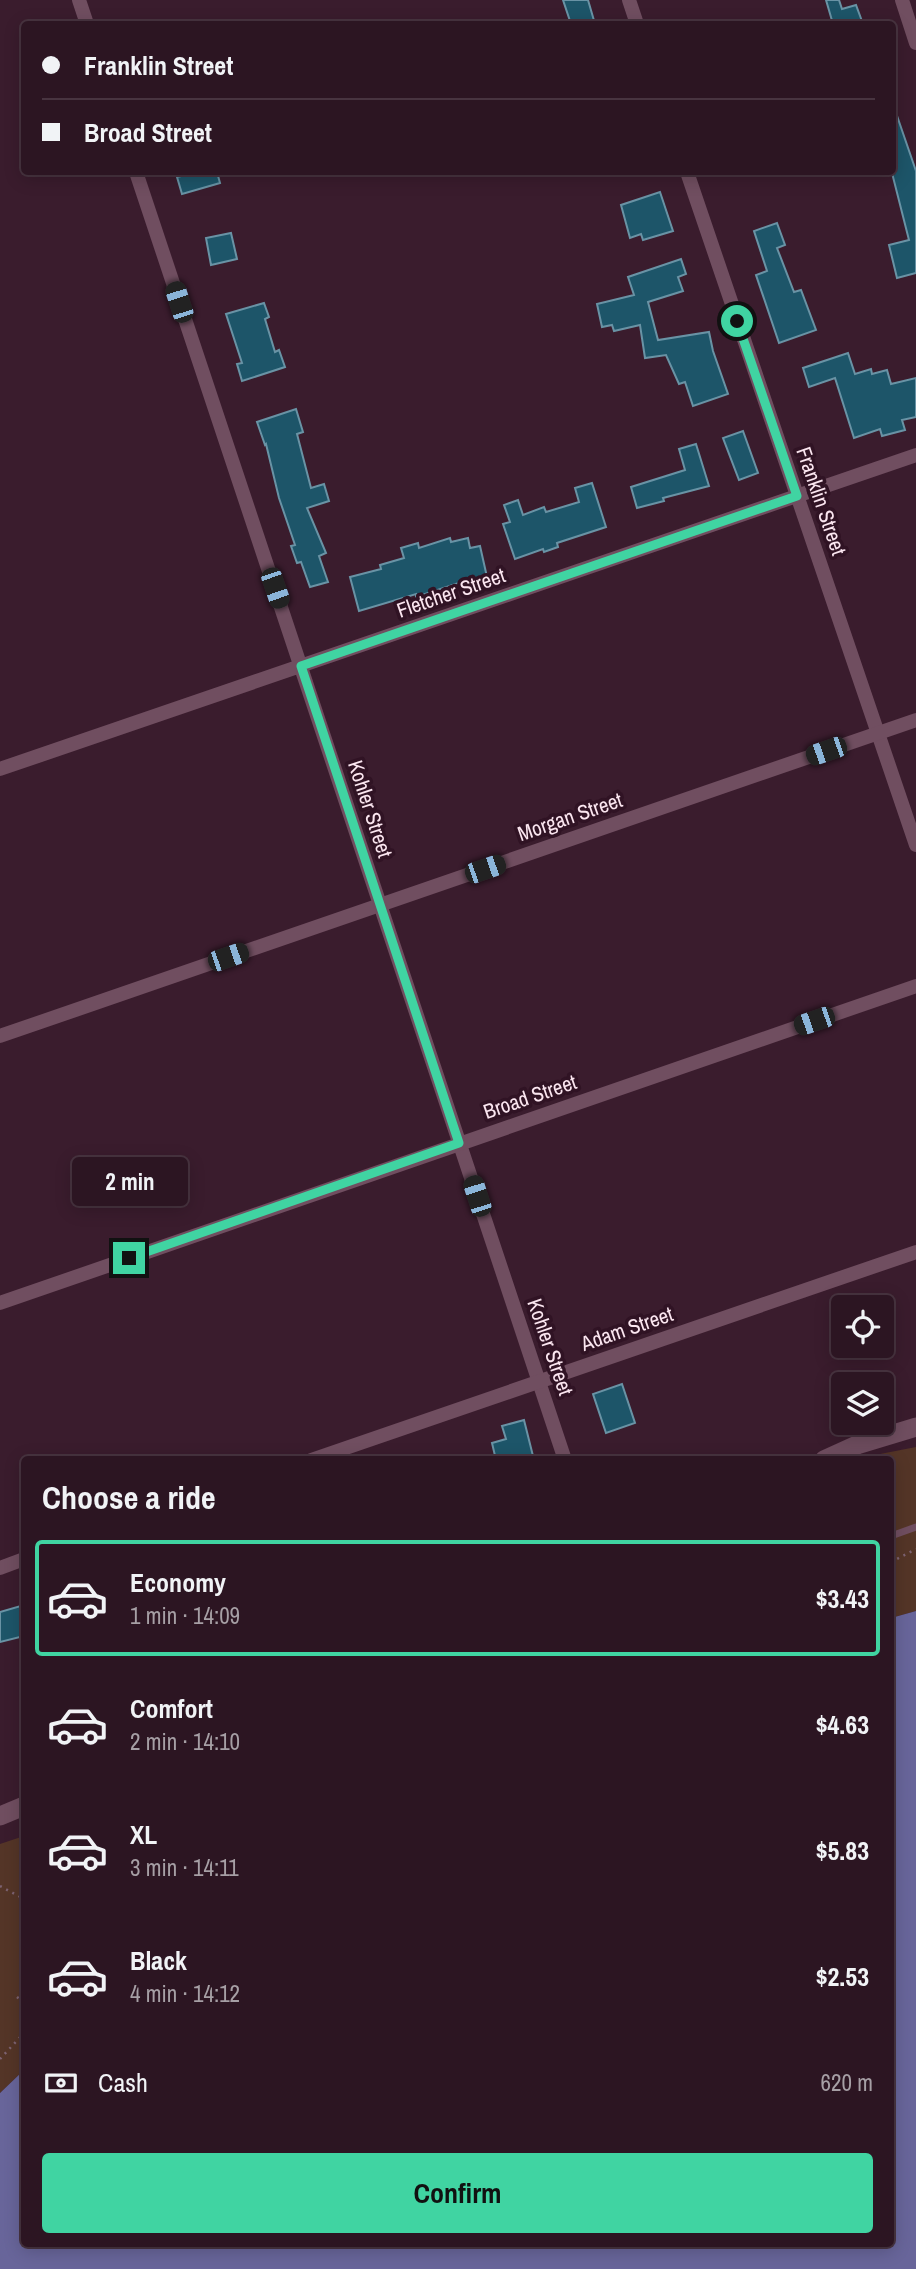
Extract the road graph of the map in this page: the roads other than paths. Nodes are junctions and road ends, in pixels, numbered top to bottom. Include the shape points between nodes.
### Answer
1 (79, 0) edge
2 (629, 0) edge
3 (902, 0) edge
4 (86, 21) edge
5 (636, 21) edge
6 (916, 43) edge
7 (137, 175) edge
8 (688, 175) edge
9 (916, 455) edge
10 (797, 496) junction
11 (301, 666) junction
12 (916, 720) edge
13 (878, 733) junction
14 (0, 769) edge
15 (916, 845) edge
16 (380, 905) junction
17 (916, 986) edge
18 (0, 1036) edge
19 (459, 1143) junction
20 (916, 1252) edge
21 (0, 1303) edge
22 (539, 1381) junction
23 (916, 1427) edge
24 (323, 1456) edge
25 (564, 1456) edge
26 (833, 1456) edge
27 (916, 1527) edge
28 (894, 1535) edge
29 (21, 1560) edge
30 (0, 1568) edge
31 (21, 1807) edge
32 (0, 1816) edge

1 - 4 street
2 - 5 street
3 - 6 street
7 - 11 street, Kohler Street
8 - 10 street, Franklin Street
9 - 10 street, Fletcher Street
10 - 11 street, Fletcher Street
10 - 13 street, Franklin Street
11 - 14 street, Fletcher Street
11 - 16 street, Kohler Street
12 - 13 street, Morgan Street
13 - 15 street, Franklin Street
13 - 16 street, Morgan Street
16 - 18 street, Morgan Street
16 - 19 street, Kohler Street
17 - 19 street, Broad Street
19 - 21 street, Broad Street
19 - 22 street, Kohler Street
20 - 22 street, Adam Street
22 - 24 street, Adam Street
22 - 25 street, Kohler Street
23 - 26 main road
27 - 28 lane
29 - 30 street
31 - 32 main road

